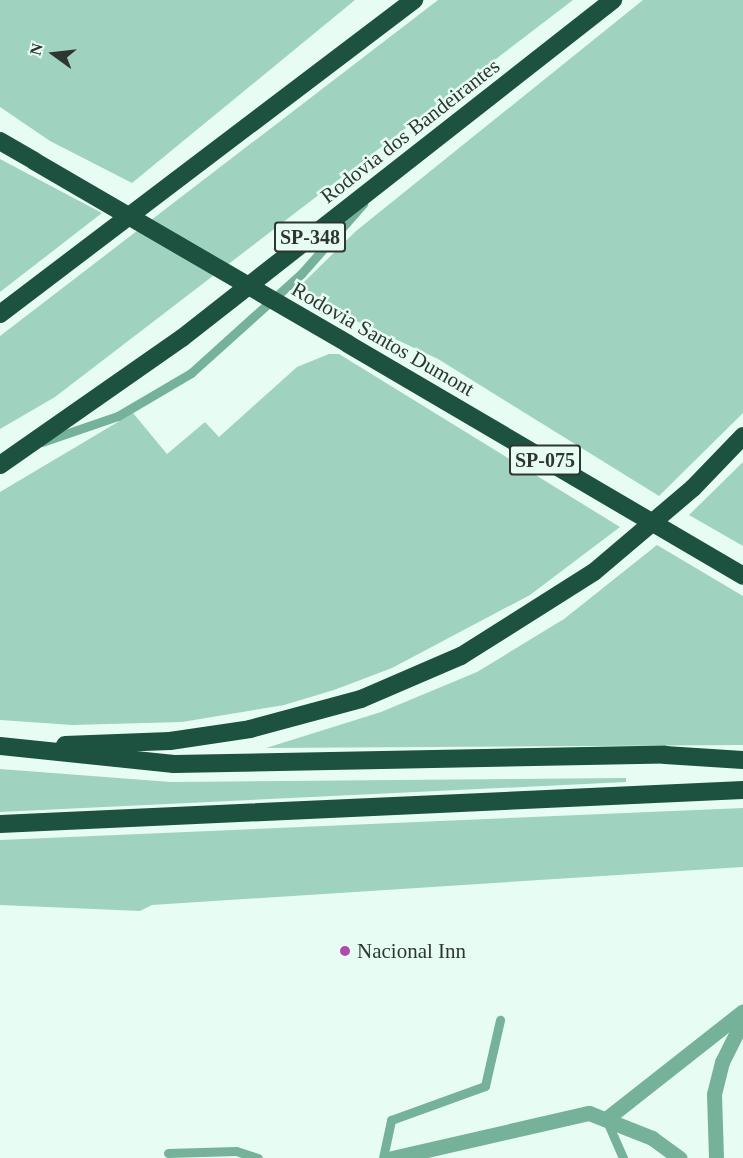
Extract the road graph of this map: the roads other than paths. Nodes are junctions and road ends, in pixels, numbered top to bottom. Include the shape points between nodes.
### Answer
1 (414, 0) edge
2 (613, 0) edge
3 (0, 141) edge
4 (380, 183) junction
5 (0, 314) edge
6 (743, 436) edge
7 (37, 444) junction
8 (0, 465) edge
9 (743, 576) edge
10 (0, 745) edge
11 (743, 760) edge
12 (743, 790) edge
13 (0, 824) edge
14 (743, 1011) edge
15 (500, 1020) dead end
16 (743, 1020) edge
17 (606, 1119) junction
18 (168, 1153) dead end
19 (258, 1158) edge
20 (383, 1158) edge
21 (392, 1158) edge
22 (623, 1158) edge
23 (680, 1158) edge
24 (716, 1158) edge

1 - 5 highway
2 - 4 highway, Rodovia dos Bandeirantes / SP-348
3 - 9 highway, Rodovia Santos Dumont / SP-075, bridge
4 - 7 highway, Rodovia dos Bandeirantes / SP-348
4 - 7 lane via 301,274 191,373 118,416
6 - 10 highway, bridge via 693,488 594,572 461,656 307,716 170,741
7 - 8 highway, Rodovia dos Bandeirantes / SP-348
10 - 11 highway via 174,764 665,755
12 - 13 highway
14 - 17 street
15 - 20 lane via 486,1086 391,1120
16 - 24 street via 722,1062 714,1094
17 - 21 street via 565,1115
17 - 22 lane
17 - 23 street via 652,1138
18 - 19 lane via 236,1151

